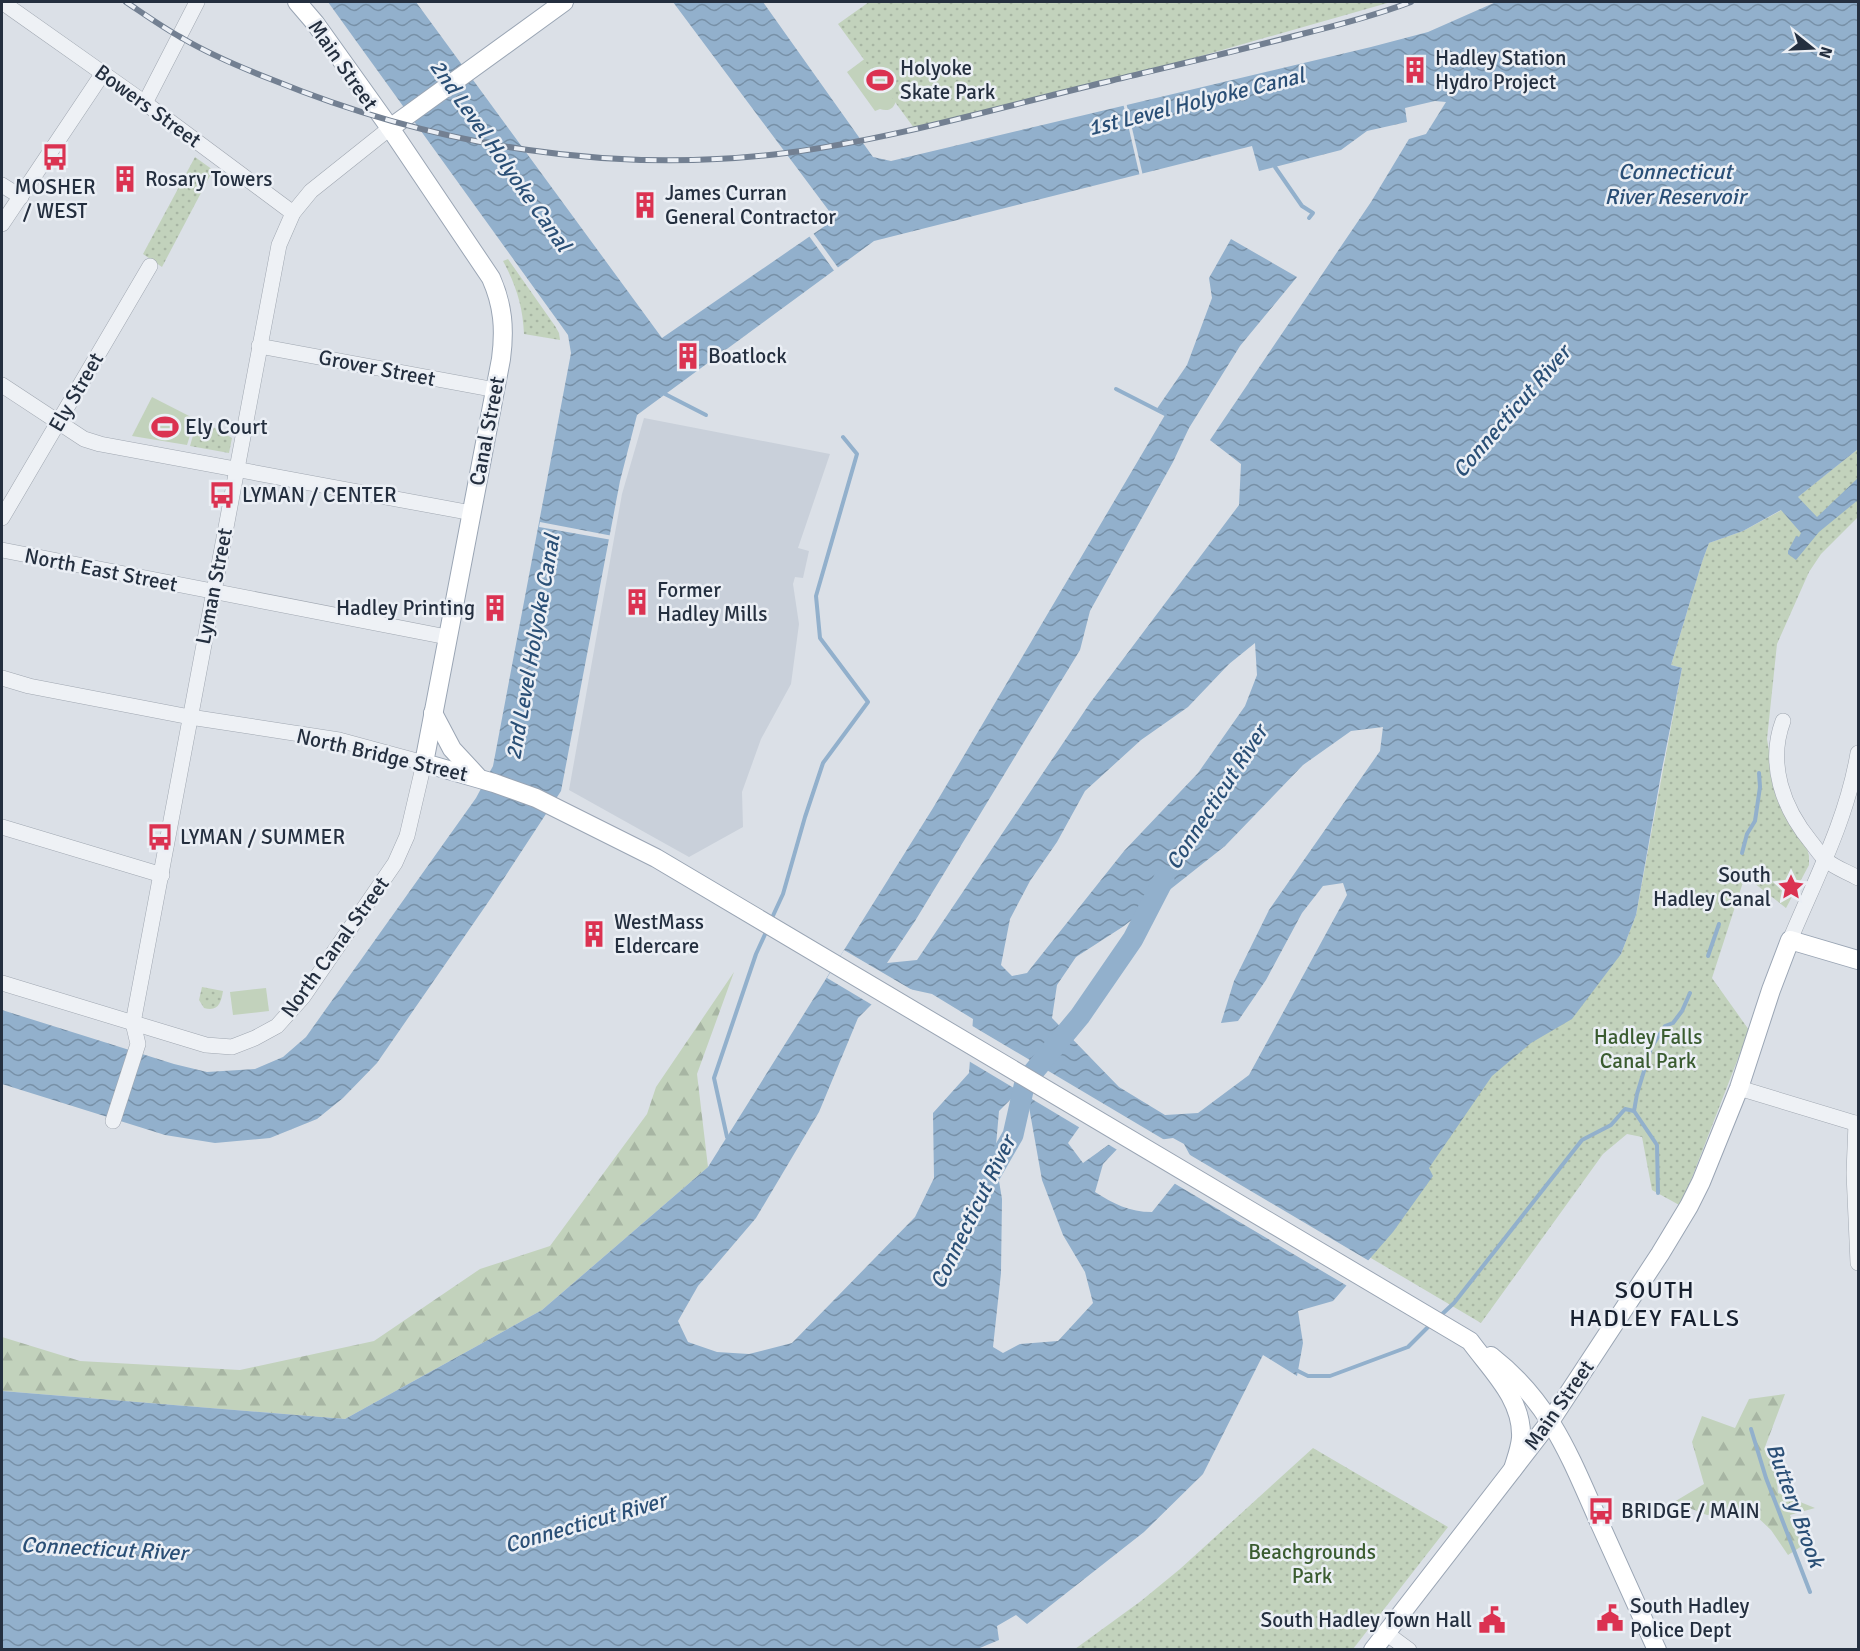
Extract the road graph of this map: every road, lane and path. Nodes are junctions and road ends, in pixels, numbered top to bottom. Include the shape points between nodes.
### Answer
1 (2, 2) edge
2 (197, 2) edge
3 (297, 2) edge
4 (303, 2) edge
5 (564, 2) edge
6 (315, 23) junction
7 (103, 73) junction
8 (145, 103) junction
9 (397, 123) junction
10 (2, 185) edge
11 (21, 196) junction
12 (293, 213) junction
13 (2, 224) edge
14 (150, 266) dead end
15 (259, 346) junction
16 (2, 386) edge
17 (496, 390) junction
18 (57, 423) junction
19 (237, 469) junction
20 (472, 513) junction
21 (2, 518) edge
22 (2, 549) edge
23 (213, 592) junction
24 (447, 638) junction
25 (2, 678) edge
26 (433, 713) junction
27 (190, 717) junction
28 (1784, 721) dead end
29 (1858, 753) edge
30 (424, 763) junction
31 (479, 778) junction
32 (2, 827) edge
33 (1826, 860) junction
34 (162, 875) junction
35 (1858, 878) edge
36 (1790, 940) junction
37 (1858, 960) edge
38 (2, 983) edge
39 (133, 1023) junction
40 (1739, 1088) junction
41 (112, 1121) dead end
42 (1857, 1124) edge
43 (1858, 1263) edge
44 (1470, 1341) junction
45 (1551, 1420) junction
46 (1513, 1469) junction
47 (1386, 1633) junction
48 (1373, 1650) edge
49 (1409, 1650) edge
50 (1657, 1650) edge

1 - 7 street, Bowers Street
2 - 8 street
3 - 6 main road, Main Street
4 - 6 street
5 - 9 main road, Lyman Street
6 - 9 main road, Main Street
7 - 8 street, Bowers Street
7 - 11 street
8 - 12 street, Bowers Street
9 - 12 street, Lyman Street via 311,191
9 - 17 main road, Canal Street via 499,296 504,338
10 - 11 street
11 - 13 street
12 - 15 street, Lyman Street via 279,245
14 - 18 street, Ely Street
15 - 17 street, Grover Street
15 - 19 street, Lyman Street
16 - 18 street
17 - 20 main road, Canal Street
18 - 19 street via 84,440
18 - 21 street, Ely Street
19 - 20 street
19 - 23 street, Lyman Street
20 - 24 main road, Canal Street
22 - 23 street, North East Street
23 - 24 street, North East Street
23 - 27 street, Lyman Street
24 - 26 main road, Canal Street
25 - 27 street, North Bridge Street
26 - 30 main road, Canal Street
26 - 31 main road via 452,749
27 - 30 street, North Bridge Street via 339,741
27 - 34 street, Lyman Street
28 - 33 street via 1776,752 1780,786 1793,817
29 - 33 street via 1843,814
30 - 31 main road, North Bridge Street
30 - 39 street, North Canal Street via 407,836 395,863 303,997 277,1026 232,1047 206,1045
31 - 44 main road, North Bridge Street via 536,798 656,858
32 - 34 street
33 - 35 street
33 - 36 street
34 - 39 street, Lyman Street
36 - 37 main road
36 - 40 main road, Main Street
38 - 39 street, North Canal Street
39 - 41 street, Lyman Street via 138,1044
40 - 42 street
40 - 45 main road, Main Street via 1689,1206
42 - 43 street via 1854,1173
44 - 45 main road via 1512,1374
44 - 46 main road via 1516,1408 1521,1439
45 - 46 main road, Main Street
45 - 50 main road
46 - 47 main road, Main Street
47 - 48 main road, Main Street
47 - 49 street

